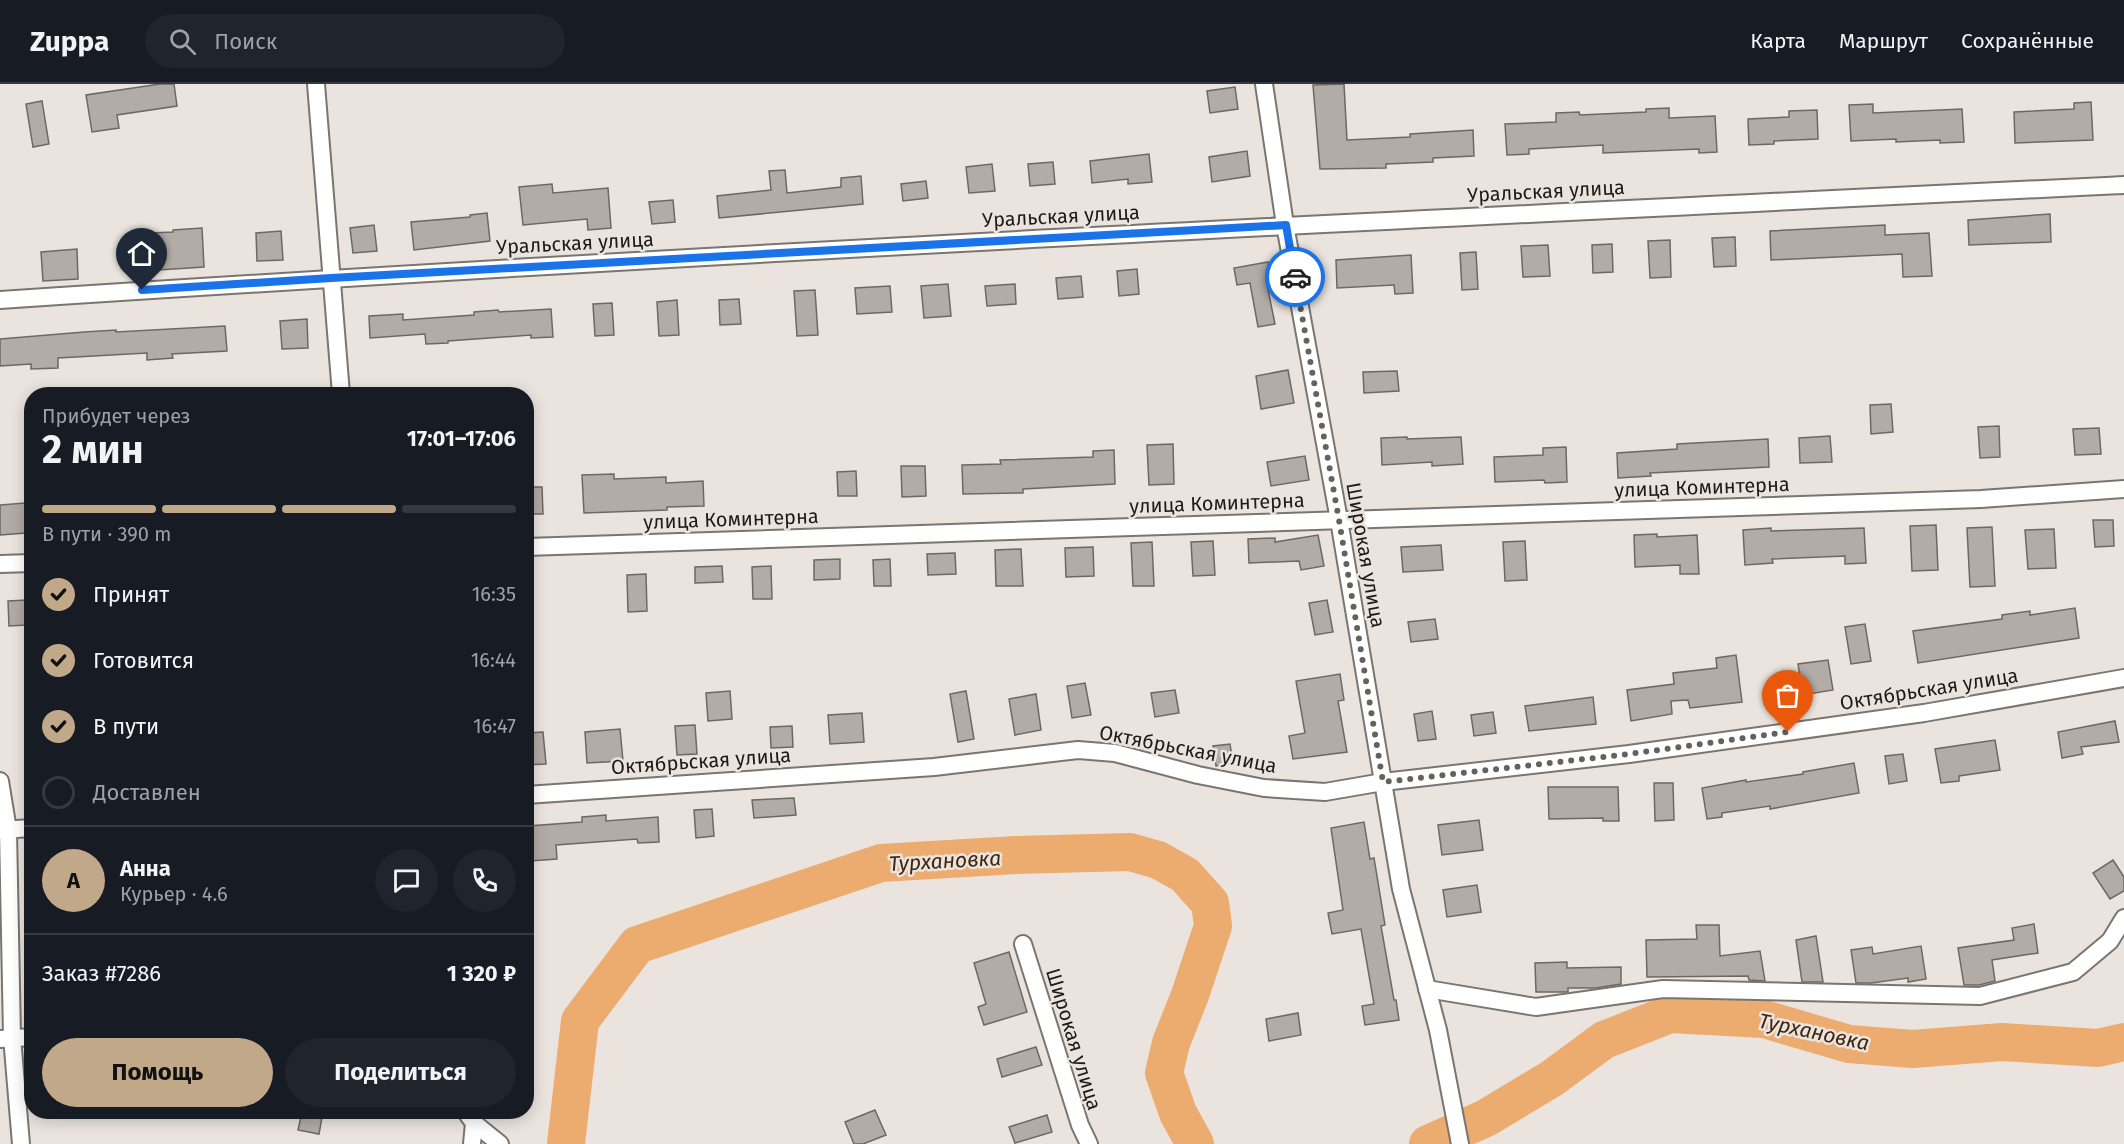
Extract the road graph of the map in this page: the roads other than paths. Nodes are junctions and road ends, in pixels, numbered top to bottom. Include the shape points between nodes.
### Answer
1 (315, 84) edge
2 (1264, 84) edge
3 (2124, 185) edge
4 (1286, 225) junction
5 (331, 278) junction
6 (0, 300) edge
7 (340, 387) edge
8 (2124, 489) edge
9 (1339, 520) junction
10 (534, 547) edge
11 (24, 563) edge
12 (0, 564) edge
13 (2124, 678) edge
14 (0, 781) edge
15 (1383, 782) junction
16 (534, 794) edge
17 (24, 829) edge
18 (4, 830) edge
19 (2124, 918) edge
20 (1023, 944) dead end
21 (1427, 989) junction
22 (24, 1037) edge
23 (6, 1038) edge
24 (470, 1119) edge
25 (472, 1119) edge
26 (21, 1144) edge
27 (472, 1144) edge
28 (500, 1144) edge
29 (1089, 1144) edge
30 (1460, 1144) edge

1 - 5 street
2 - 4 street, Широкая улица
3 - 4 street, Уральская улица
4 - 5 street, Уральская улица
4 - 9 street, Широкая улица
5 - 6 street, Уральская улица
5 - 7 street
8 - 9 street, улица Коминтерна via 1981,499
9 - 10 street, улица Коминтерна
9 - 15 street, Широкая улица
11 - 12 street
13 - 15 street, Октябрьская улица via 1924,713 1629,754
14 - 18 street
15 - 16 street, Октябрьская улица via 1325,792 1264,788 1115,753 1078,750 934,767
15 - 21 street, Широкая улица via 1401,889
17 - 18 street
18 - 23 street
19 - 21 street via 2110,941 2073,972 1980,996 1663,989 1536,1007
20 - 29 street, Широкая улица
21 - 30 street, Широкая улица
22 - 23 street
23 - 26 street
24 - 27 street
25 - 28 street

